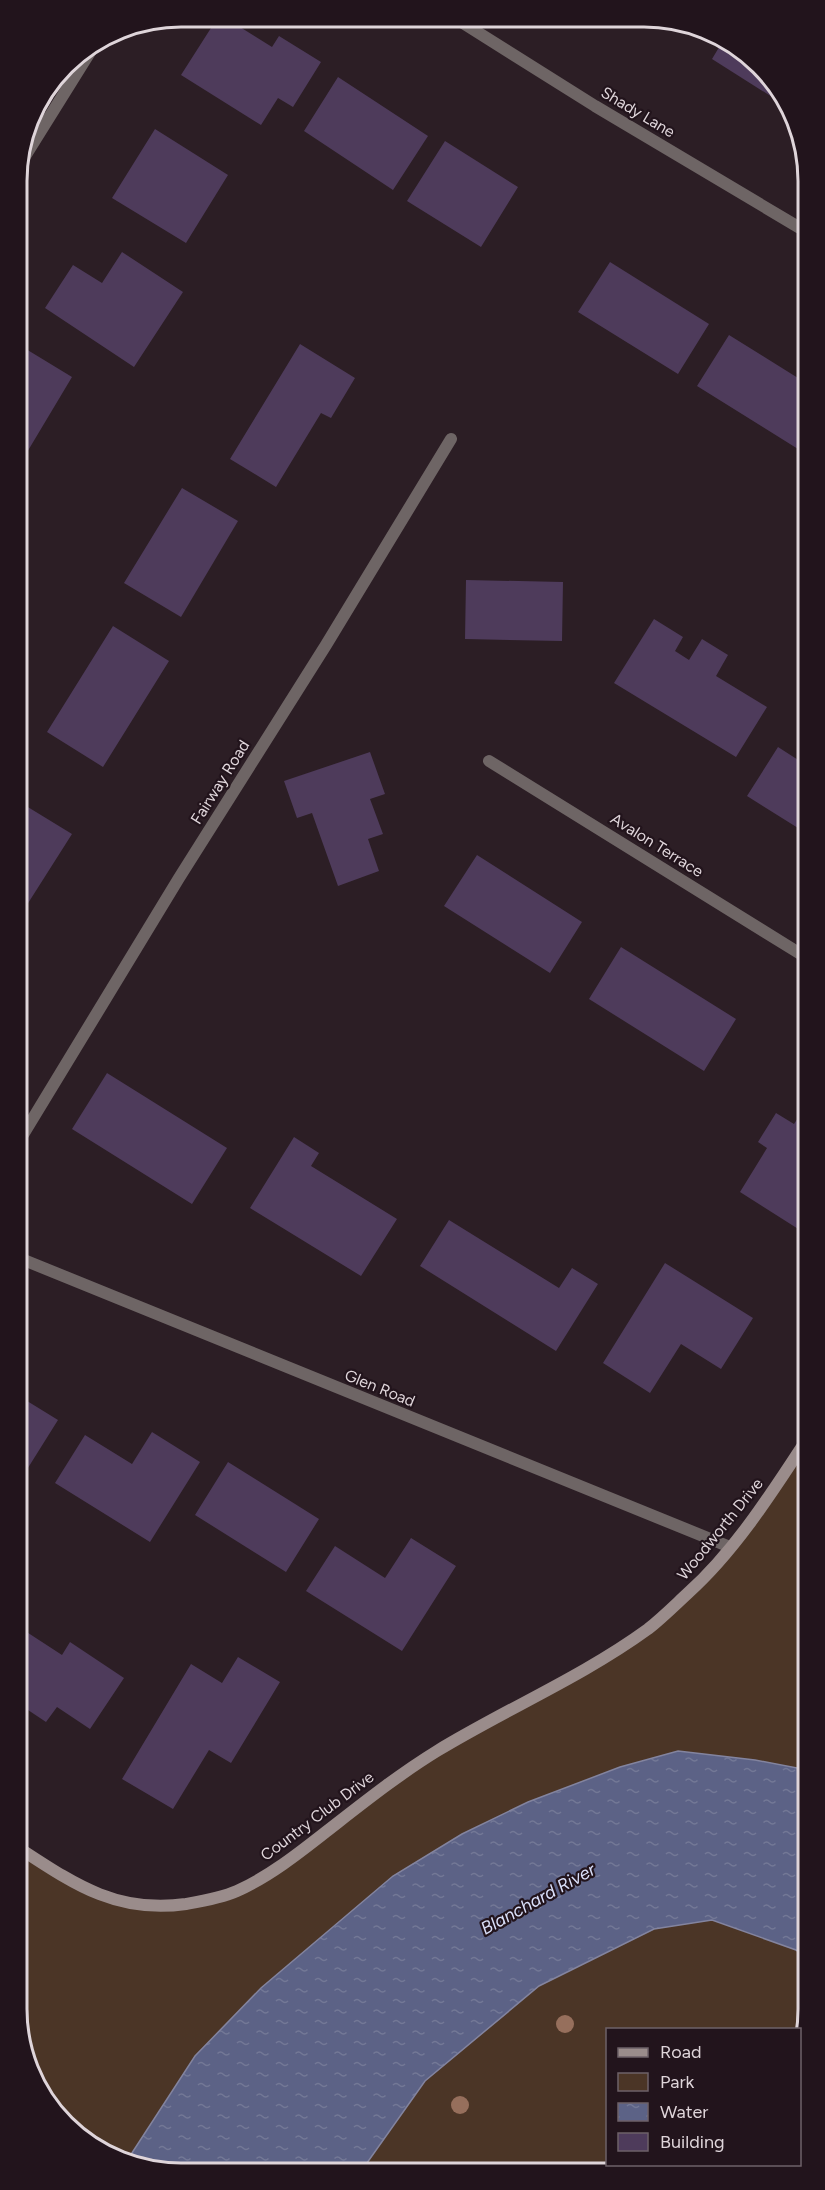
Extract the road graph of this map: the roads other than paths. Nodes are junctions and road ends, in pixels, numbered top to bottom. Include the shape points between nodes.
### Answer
1 (469, 27) edge
2 (84, 62) edge
3 (31, 147) edge
4 (798, 227) edge
5 (451, 439) dead end
6 (489, 761) dead end
7 (798, 951) edge
8 (27, 1128) edge
9 (27, 1261) edge
10 (798, 1453) edge
11 (730, 1547) junction
12 (523, 1703) joint
13 (27, 1853) edge

1 - 4 street, Shady Lane
2 - 3 street
5 - 8 street, Fairway Road
6 - 7 street, Avalon Terrace
9 - 11 street, Glen Road
10 - 11 street, Woodworth Drive
11 - 12 street, Woodworth Drive via 691,1591 649,1628
12 - 13 street, Country Club Drive via 393,1780 286,1863 237,1891 210,1900 154,1906 126,1902 74,1884

